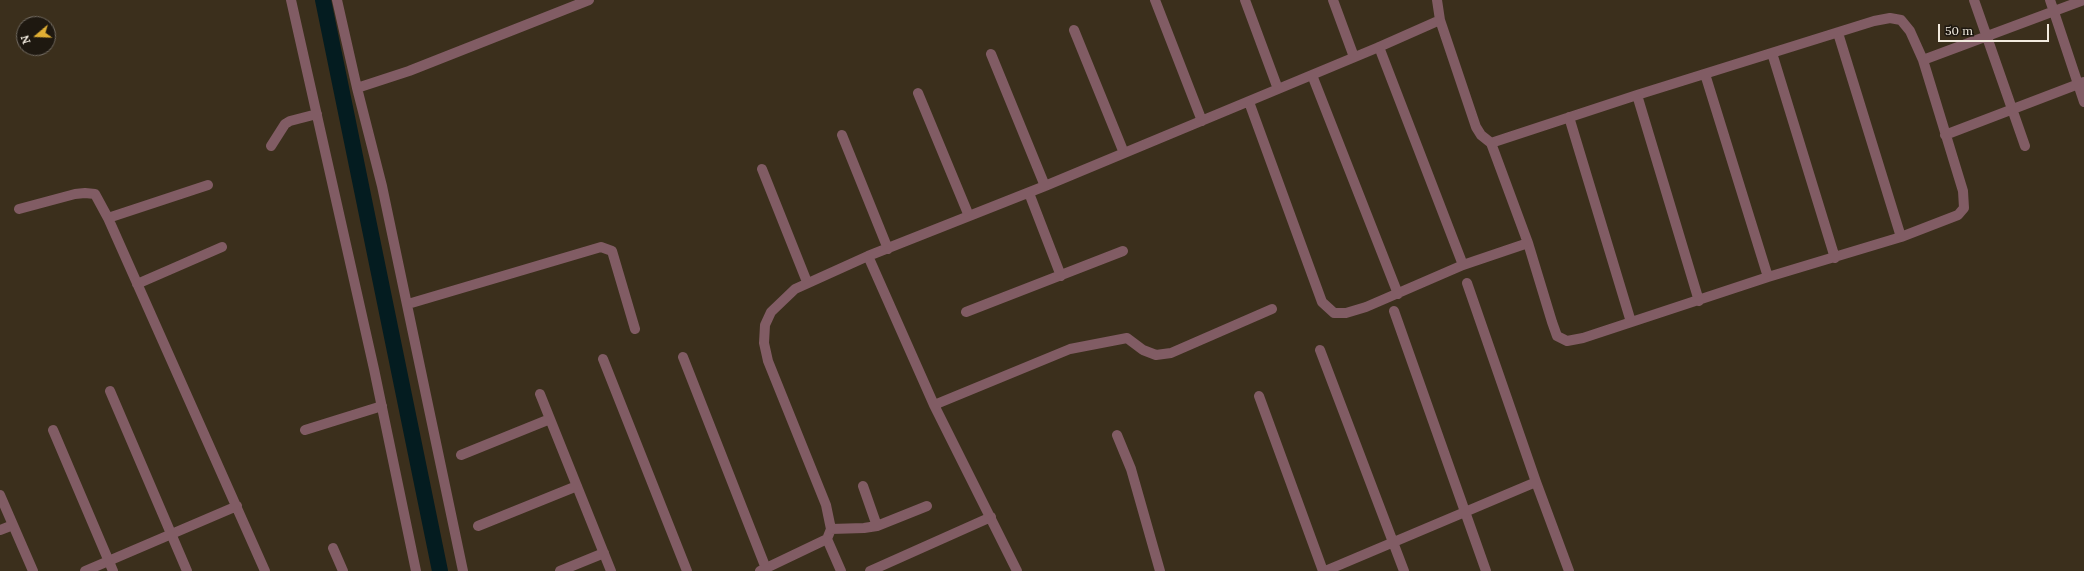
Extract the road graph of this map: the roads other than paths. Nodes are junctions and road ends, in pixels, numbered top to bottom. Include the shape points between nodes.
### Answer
1 (291, 0) edge
2 (337, 0) edge
3 (589, 0) edge
4 (1155, 0) edge
5 (1245, 0) edge
6 (1333, 0) edge
7 (1437, 0) edge
8 (1974, 0) edge
9 (2050, 0) edge
10 (2084, 0) edge
11 (2054, 11) junction
12 (1440, 20) junction
13 (1074, 30) dead end
14 (1838, 33) junction
15 (1987, 36) junction
16 (1380, 47) junction
17 (1772, 53) junction
18 (991, 54) dead end
19 (1354, 57) junction
20 (1923, 60) junction
21 (1705, 74) junction
22 (1312, 75) junction
23 (2081, 83) edge
24 (357, 88) junction
25 (1278, 89) junction
26 (918, 93) dead end
27 (1637, 95) junction
28 (1249, 102) junction
29 (2084, 102) edge
30 (2013, 109) junction
31 (317, 114) junction
32 (1569, 117) junction
33 (1202, 121) junction
34 (1946, 134) junction
35 (842, 135) dead end
36 (1491, 143) junction
37 (271, 146) dead end
38 (2024, 146) dead end
39 (1124, 153) junction
40 (762, 169) dead end
41 (208, 185) dead end
42 (1045, 186) junction
43 (1029, 192) junction
44 (19, 209) dead end
45 (969, 216) junction
46 (108, 218) junction
47 (1901, 237) junction
48 (1528, 243) junction
49 (222, 247) dead end
50 (888, 249) junction
51 (1123, 252) dead end
52 (868, 256) junction
53 (1835, 258) junction
54 (1463, 265) junction
55 (1060, 276) junction
56 (1768, 277) junction
57 (807, 282) junction
58 (137, 284) junction
59 (1467, 284) dead end
60 (1398, 294) junction
61 (1699, 301) junction
62 (408, 304) junction
63 (1272, 309) dead end
64 (1394, 311) dead end
65 (966, 312) dead end
66 (1631, 322) junction
67 (635, 330) dead end
68 (1320, 350) dead end
69 (683, 357) dead end
70 (603, 359) dead end
71 (110, 390) dead end
72 (540, 394) dead end
73 (1259, 396) dead end
74 (934, 405) junction
75 (382, 406) junction
76 (550, 419) junction
77 (53, 430) dead end
78 (305, 430) dead end
79 (1117, 435) dead end
80 (461, 455) dead end
81 (1536, 482) junction
82 (577, 486) junction
83 (863, 486) dead end
84 (0, 495) edge
85 (237, 506) junction
86 (927, 506) dead end
87 (1465, 512) junction
88 (991, 517) junction
89 (13, 525) junction
90 (478, 526) dead end
91 (877, 526) junction
92 (830, 529) junction
93 (0, 530) edge
94 (171, 534) junction
95 (827, 539) junction
96 (1393, 541) junction
97 (333, 548) dead end
98 (604, 553) junction
99 (109, 561) junction
100 (764, 570) edge
101 (33, 571) edge
102 (86, 571) edge
103 (113, 571) edge
104 (187, 571) edge
105 (265, 571) edge
106 (343, 571) edge
107 (416, 571) edge
108 (462, 571) edge
109 (560, 571) edge
110 (611, 571) edge
111 (687, 571) edge
112 (841, 571) edge
113 (870, 571) edge
114 (1017, 571) edge
115 (1160, 571) edge
116 (1324, 571) edge
117 (1404, 571) edge
118 (1486, 571) edge
119 (1569, 571) edge

1 - 31 street
2 - 24 street
3 - 24 street via 409,71
4 - 33 street
5 - 25 street
6 - 19 street
7 - 12 street
8 - 15 street
9 - 11 street
10 - 11 street
11 - 15 street
11 - 23 street
12 - 16 street
12 - 36 street via 1476,127
13 - 39 street
14 - 17 street
14 - 20 street via 1874,21 1890,18 1901,20 1910,31
14 - 47 street
15 - 20 street
15 - 30 street
16 - 19 street
16 - 54 street
17 - 21 street
17 - 53 street
18 - 42 street
19 - 22 street
20 - 34 street
21 - 27 street
21 - 56 street
22 - 25 street
22 - 60 street
23 - 29 street
23 - 30 street
24 - 62 street
25 - 28 street
26 - 45 street
27 - 32 street
27 - 61 street
28 - 33 street
28 - 60 street via 1322,302 1334,313 1346,313
30 - 34 street
30 - 38 street
31 - 37 street via 285,124
31 - 75 street
32 - 36 street
32 - 66 street
33 - 39 street
34 - 47 street via 1963,191 1964,208 1958,215
35 - 50 street
36 - 48 street
39 - 42 street
40 - 57 street
41 - 46 street
42 - 43 street
43 - 45 street
43 - 55 street
44 - 46 street via 85,193 95,194
45 - 50 street
46 - 58 street
47 - 53 street
48 - 54 street
48 - 66 street via 1557,336 1567,341 1583,338
49 - 58 street
50 - 52 street
51 - 55 street
52 - 57 street
52 - 74 street
53 - 56 street
54 - 60 street
55 - 65 street
56 - 61 street
57 - 92 street via 795,289 771,312 765,325 764,343 768,361 826,505
58 - 85 street
59 - 81 street
61 - 66 street
62 - 67 street via 601,247 612,251
62 - 108 street
63 - 74 street via 1171,353 1156,355 1143,350 1127,338 1070,349
64 - 87 street
68 - 96 street
69 - 100 street
70 - 111 street
71 - 94 street
72 - 76 street
73 - 116 street
74 - 88 street
75 - 78 street
75 - 107 street
76 - 80 street
76 - 82 street
77 - 99 street
79 - 115 street via 1131,469
81 - 87 street
81 - 119 street
82 - 90 street
82 - 98 street
83 - 91 street
84 - 89 street
85 - 94 street
85 - 105 street
86 - 91 street
87 - 96 street
87 - 118 street
88 - 113 street
88 - 114 street
89 - 93 street
89 - 101 street
91 - 92 street
92 - 95 street
94 - 99 street
94 - 104 street
95 - 100 street
95 - 112 street
96 - 116 street
96 - 117 street
97 - 106 street
98 - 109 street
98 - 110 street
99 - 102 street
99 - 103 street

